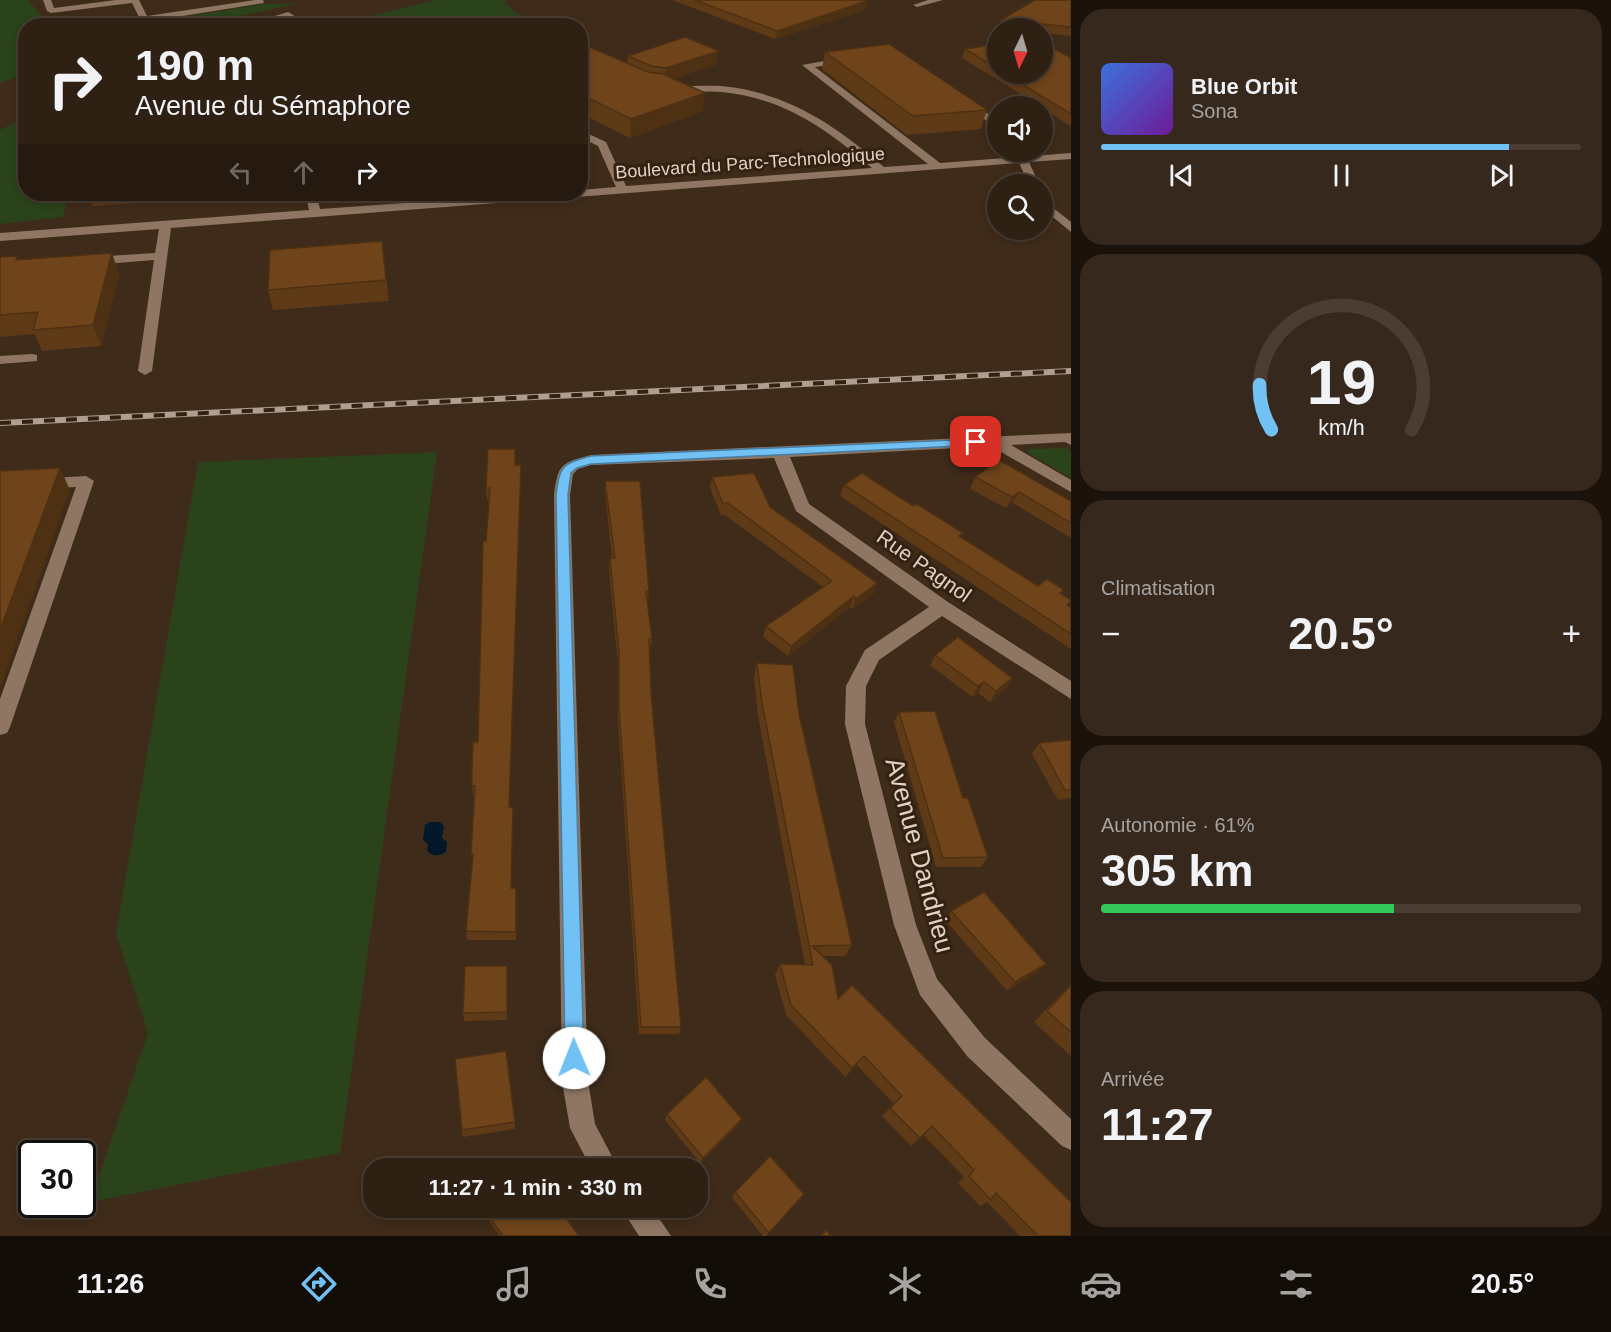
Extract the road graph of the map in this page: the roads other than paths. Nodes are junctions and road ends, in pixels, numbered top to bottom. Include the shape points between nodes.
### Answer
1 (47, 0) edge
2 (259, 0) edge
3 (939, 0) edge
4 (917, 5) dead end
5 (150, 8) dead end
6 (139, 9) junction
7 (76, 18) dead end
8 (144, 18) edge
9 (151, 18) edge
10 (277, 18) edge
11 (293, 18) edge
12 (860, 58) edge
13 (667, 87) edge
14 (959, 99) edge
15 (987, 118) edge
16 (588, 137) edge
17 (1053, 155) edge
18 (1071, 156) edge
19 (995, 162) edge
20 (938, 166) junction
21 (882, 171) junction
22 (623, 190) junction
23 (588, 193) edge
24 (312, 201) edge
25 (482, 201) edge
26 (1053, 212) edge
27 (316, 214) junction
28 (165, 225) junction
29 (1071, 228) edge
30 (0, 237) edge
31 (162, 256) junction
32 (81, 262) edge
33 (32, 358) dead end
34 (0, 360) edge
35 (145, 371) dead end
36 (1070, 438) edge
37 (998, 441) junction
38 (780, 453) junction
39 (0, 486) edge
40 (1071, 487) edge
41 (942, 607) junction
42 (1071, 691) edge
43 (0, 727) edge
44 (1071, 1137) edge
45 (600, 1158) edge
46 (643, 1218) edge
47 (657, 1236) edge

1 - 6 street via 51,11 135,0
2 - 9 street via 260,3
3 - 4 street
5 - 6 street
6 - 7 street
6 - 8 street
10 - 11 street via 288,15
12 - 20 street via 807,65
13 - 21 street via 763,95 798,108 831,126
14 - 15 street
16 - 22 street via 602,144
17 - 18 street, Boulevard du Parc-Technologique
19 - 20 street, Boulevard du Parc-Technologique
20 - 21 street, Boulevard du Parc-Technologique
21 - 22 street, Boulevard du Parc-Technologique
22 - 23 street, Boulevard du Parc-Technologique
24 - 27 street
25 - 27 street, Boulevard du Parc-Technologique
26 - 29 street
27 - 28 street, Boulevard du Parc-Technologique
28 - 30 street, Boulevard du Parc-Technologique
28 - 31 street
31 - 32 street
31 - 35 street
33 - 34 street
36 - 37 street
37 - 38 street
37 - 40 street
38 - 41 street, Rue Pagnol via 802,507
38 - 45 street via 591,460 573,465 565,472 562,507 575,1081 583,1128
39 - 43 street via 86,482
41 - 42 street, Rue Pagnol
41 - 44 street, Avenue Dandrieu via 872,655 856,687 855,724 905,925 928,987 976,1047
46 - 47 street

